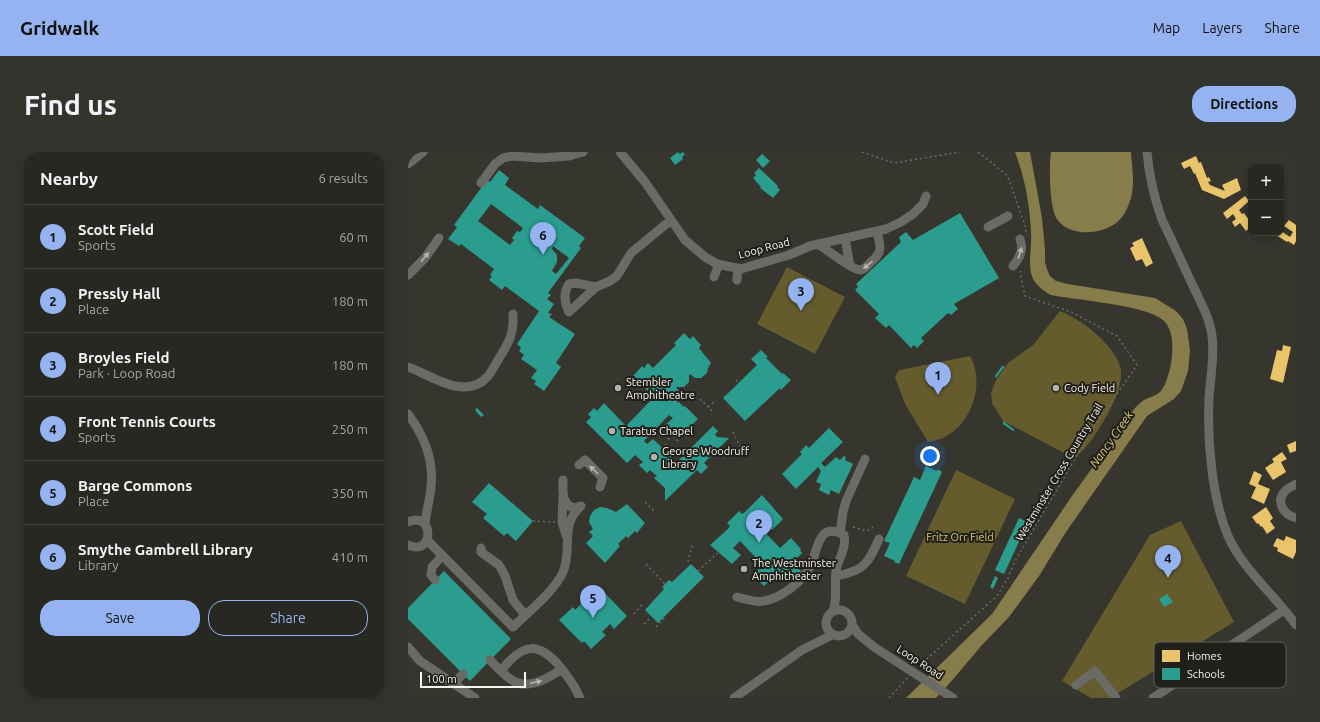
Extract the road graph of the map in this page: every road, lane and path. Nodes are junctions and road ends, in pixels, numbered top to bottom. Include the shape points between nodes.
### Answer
1 (423, 152) edge
2 (583, 152) edge
3 (620, 152) edge
4 (862, 152) edge
5 (960, 152) edge
6 (978, 152) edge
7 (1147, 152) edge
8 (408, 164) edge
9 (481, 183) dead end
10 (926, 196) dead end
11 (1008, 216) dead end
12 (671, 220) junction
13 (988, 227) dead end
14 (877, 231) junction
15 (439, 238) dead end
16 (845, 238) junction
17 (1024, 239) joint
18 (818, 244) junction
19 (719, 264) junction
20 (850, 266) junction
21 (1018, 266) joint
22 (738, 268) junction
23 (408, 274) edge
24 (714, 277) dead end
25 (737, 280) dead end
26 (596, 287) dead end
27 (513, 314) dead end
28 (408, 367) edge
29 (736, 380) dead end
30 (738, 383) dead end
31 (700, 399) dead end
32 (714, 402) dead end
33 (708, 407) junction
34 (713, 412) dead end
35 (408, 414) edge
36 (733, 432) dead end
37 (664, 435) dead end
38 (673, 436) dead end
39 (670, 440) dead end
40 (679, 442) dead end
41 (665, 444) dead end
42 (741, 448) dead end
43 (671, 451) dead end
44 (865, 459) dead end
45 (578, 465) dead end
46 (563, 480) dead end
47 (1296, 484) edge
48 (600, 487) dead end
49 (563, 496) junction
50 (644, 502) dead end
51 (427, 508) junction
52 (656, 513) dead end
53 (1296, 518) edge
54 (411, 521) edge
55 (533, 521) dead end
56 (557, 522) dead end
57 (425, 524) junction
58 (853, 527) dead end
59 (873, 527) dead end
60 (840, 533) junction
61 (567, 538) junction
62 (879, 539) dead end
63 (427, 540) junction
64 (692, 542) dead end
65 (411, 546) edge
66 (481, 548) dead end
67 (718, 553) dead end
68 (408, 556) edge
69 (442, 556) junction
70 (688, 562) dead end
71 (646, 564) dead end
72 (698, 571) dead end
73 (836, 578) junction
74 (435, 580) dead end
75 (591, 584) dead end
76 (665, 584) dead end
77 (588, 587) dead end
78 (585, 590) dead end
79 (583, 592) dead end
80 (737, 597) dead end
81 (642, 605) dead end
82 (1284, 610) junction
83 (833, 611) junction
84 (634, 614) dead end
85 (849, 614) junction
86 (526, 615) junction
87 (664, 617) dead end
88 (648, 619) dead end
89 (644, 624) dead end
90 (826, 624) junction
91 (852, 624) junction
92 (1296, 625) edge
93 (656, 627) dead end
94 (832, 635) junction
95 (842, 636) junction
96 (1236, 642) edge
97 (408, 647) edge
98 (874, 647) junction
99 (802, 650) junction
100 (490, 660) dead end
101 (562, 669) junction
102 (501, 671) junction
103 (913, 672) junction
104 (463, 674) dead end
105 (453, 684) junction
106 (1076, 685) dead end
107 (1168, 688) edge
108 (475, 698) edge
109 (580, 698) edge
110 (734, 698) edge
111 (889, 698) edge
112 (952, 698) edge
113 (1116, 698) edge
114 (1153, 698) edge

1 - 8 street
2 - 9 street via 569,156 504,158 495,164
3 - 12 street, Loop Road
4 - 5 path via 894,163
6 - 17 path via 1007,175 1024,222
7 - 82 street via 1156,204 1206,314 1212,336 1209,428 1211,461 1220,514 1240,556
10 - 14 street, Loop Road via 923,204 913,214 901,222
11 - 13 street
12 - 19 street, Loop Road via 685,240 705,257
12 - 26 street via 632,253 617,276
14 - 16 street, Loop Road
14 -> 20 street via 881,249 878,257 864,269
23 -> 15 street
16 - 18 street, Loop Road
16 - 20 street
21 -> 17 street
18 - 20 street
18 - 22 street, Loop Road via 790,255
19 - 22 street, Loop Road
19 - 24 street
21 - 103 path, Westminster Cross Country Trail via 1025,296 1072,312 1118,336 1137,365 1092,430 997,596
22 - 25 street
27 - 28 street via 514,328 509,342 488,376 481,382 456,387
29 - 30 path
31 - 33 path
32 - 33 path
33 - 34 path
35 - 51 street via 420,431 429,452 431,487
36 - 42 path
37 - 39 path
38 - 40 path
41 - 43 path
44 - 60 street via 846,501
48 -> 45 street via 603,478 585,460
46 - 49 street
47 - 53 street via 1281,498 1281,506 1285,512
49 - 61 street via 562,522
49 - 61 street via 569,506 581,506 575,511
50 - 52 path
51 - 54 street
51 - 57 street
54 - 57 street via 419,520
55 - 56 path
57 - 63 street
58 - 59 path via 866,531
60 - 73 street via 844,535 846,542 836,570
60 - 80 street via 833,531 822,535 809,568 797,583 778,596 762,602
61 - 86 street via 566,563 561,576 554,587
62 - 73 street via 866,563 850,574
63 - 65 street via 422,545
63 - 69 street
64 - 70 path
65 - 68 street
66 - 86 street via 481,552 499,565 513,600
67 - 72 path
69 - 74 street via 432,567 431,575
69 - 86 street via 513,627
71 - 76 path
73 - 83 street
73 - 85 street
75 - 77 path
78 - 79 path
81 - 84 path
82 - 92 street
82 - 96 street
83 - 85 street via 841,610
83 - 90 street via 827,617
85 - 91 street
87 - 93 path
88 - 89 path
90 - 94 street via 826,629
90 - 99 street via 819,636
91 - 95 street via 849,632
91 - 98 street, Loop Road via 858,634
94 - 95 street
94 - 99 street
95 - 98 street, Loop Road
97 - 105 street via 420,661
98 - 103 street, Loop Road
99 - 110 street
100 - 102 street
102 -> 101 street via 514,682 529,684 542,681
101 - 102 street via 542,650 526,649 513,656
101 - 109 street
103 - 111 path, Westminster Cross Country Trail
103 - 112 street, Loop Road
104 - 105 street
105 - 108 street
106 - 113 street via 1095,671
107 - 114 street

